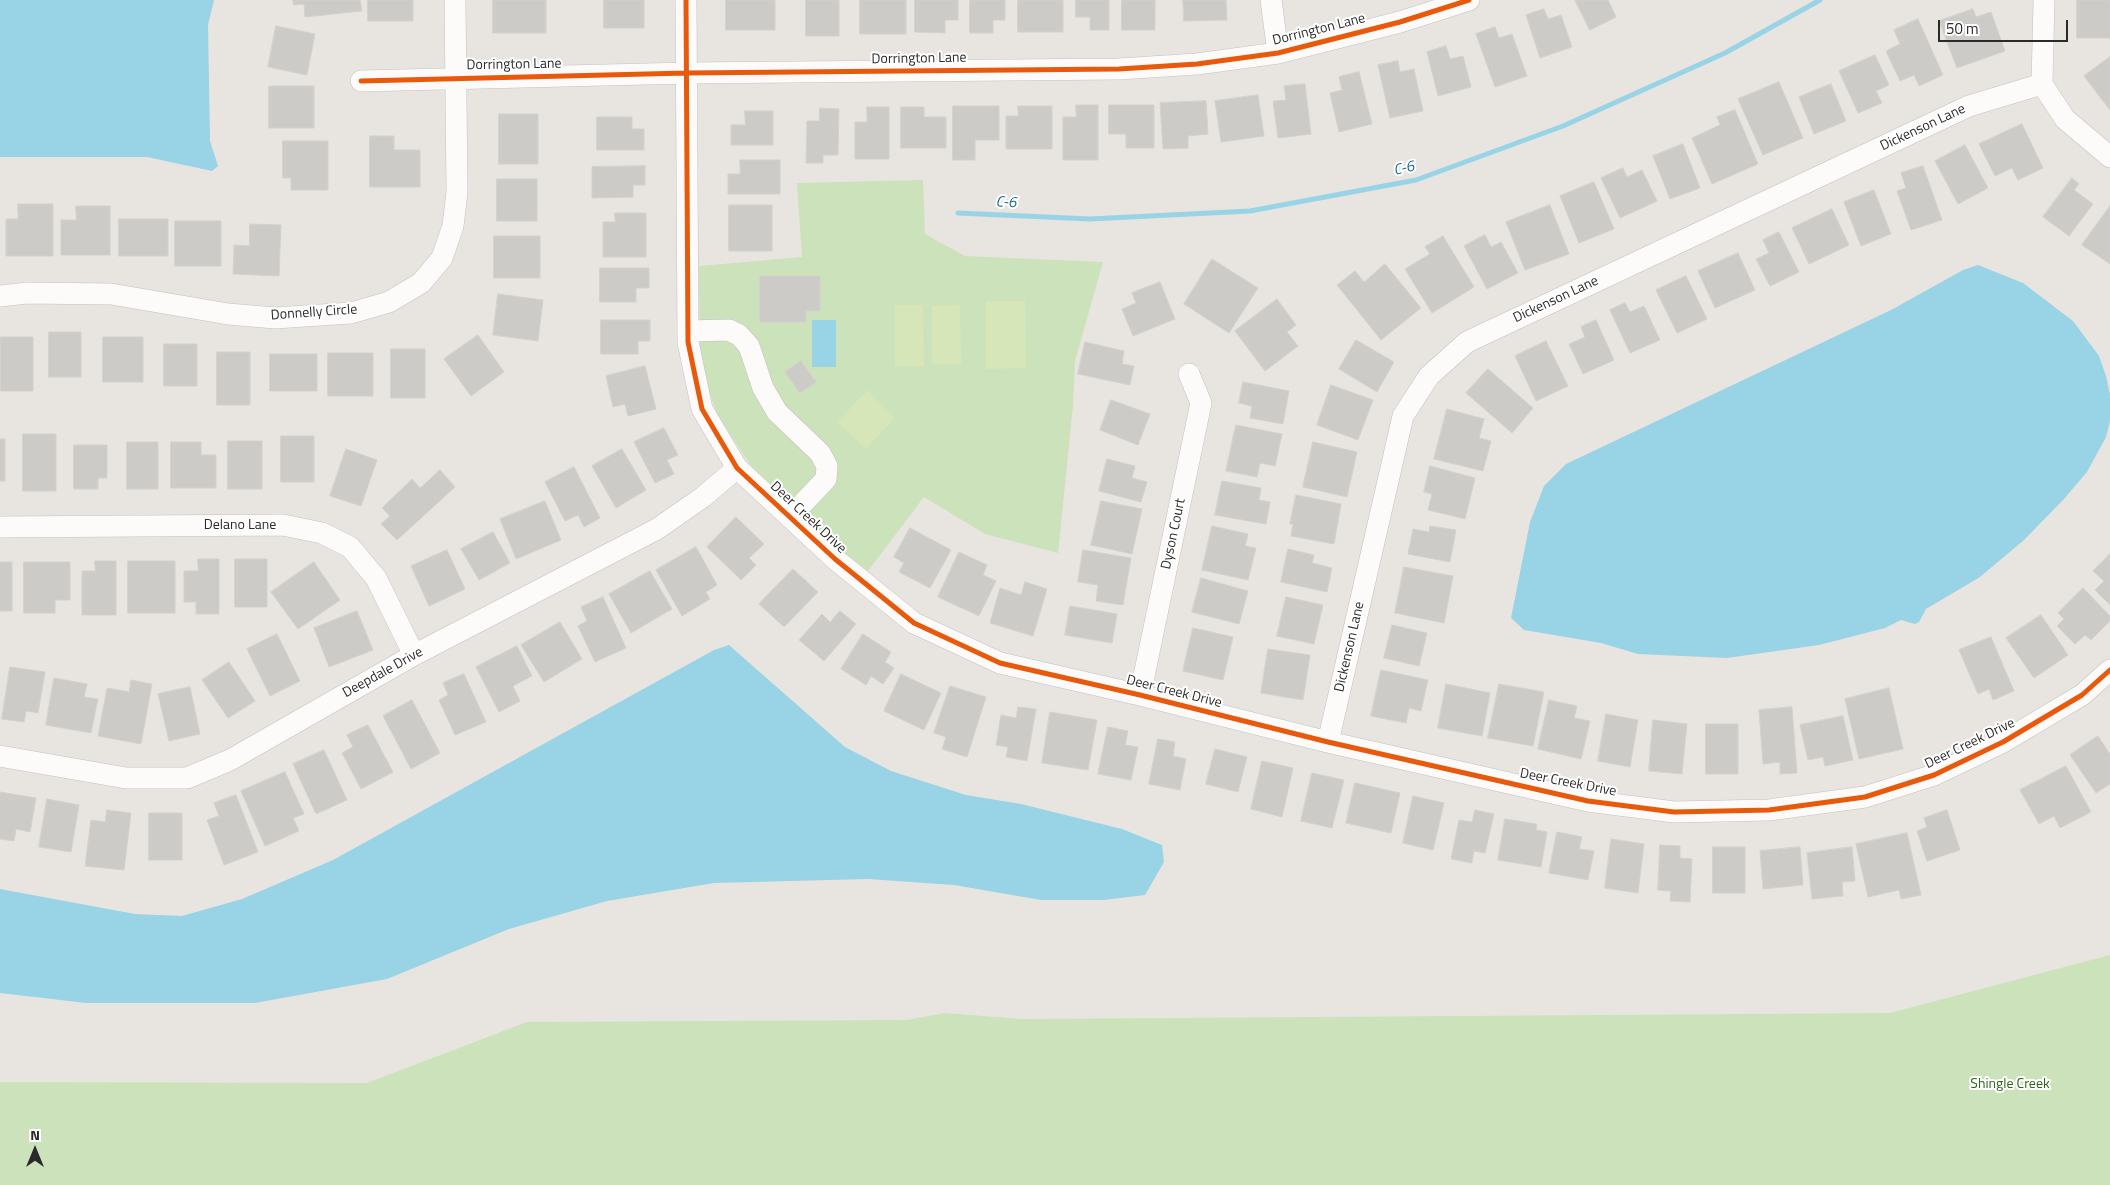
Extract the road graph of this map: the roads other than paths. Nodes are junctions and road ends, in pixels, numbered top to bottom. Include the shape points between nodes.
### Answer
1 (455, 0) edge
2 (686, 0) edge
3 (1271, 0) edge
4 (1469, 0) edge
5 (2044, 0) edge
6 (1278, 53) junction
7 (687, 73) junction
8 (455, 77) junction
9 (360, 81) dead end
10 (2042, 84) junction
11 (2110, 157) edge
12 (0, 296) edge
13 (688, 331) junction
14 (1189, 374) dead end
15 (737, 468) junction
16 (790, 518) junction
17 (0, 527) edge
18 (414, 655) junction
19 (2110, 670) edge
20 (1140, 695) junction
21 (1328, 742) junction
22 (0, 756) edge

1 - 8 street, Donnelly Circle
2 - 7 street, Deer Creek Drive
3 - 6 street
4 - 6 street, Dorrington Lane via 1400,22
5 - 10 street
6 - 7 street, Dorrington Lane via 1197,64 1119,69
7 - 8 street, Dorrington Lane
7 - 13 street, Deer Creek Drive
8 - 9 street, Dorrington Lane
8 - 12 street, Donnelly Circle via 457,192 452,226 442,258 421,283 389,302 351,313 275,318 228,314 112,294 27,293
10 - 11 street via 2065,120
10 - 21 street, Dickenson Lane via 1969,106 1466,342 1429,376 1403,416
13 - 15 street, Deer Creek Drive via 702,410
13 - 16 street via 728,330 739,335 749,346 763,388 777,412 820,453 827,466 826,479
14 - 20 street, Dyson Court via 1201,402
15 - 16 street, Deer Creek Drive
15 - 18 street, Deepdale Drive via 657,529
16 - 20 street, Deer Creek Drive via 834,559 914,623 1000,664
17 - 18 street, Delano Lane via 283,525 322,533 350,546 376,578
18 - 22 street, Deepdale Drive via 230,760 187,778 126,778
19 - 21 street, Deer Creek Drive via 2082,695 2003,742 1934,775 1865,797 1769,810 1674,812 1588,801
20 - 21 street, Deer Creek Drive

